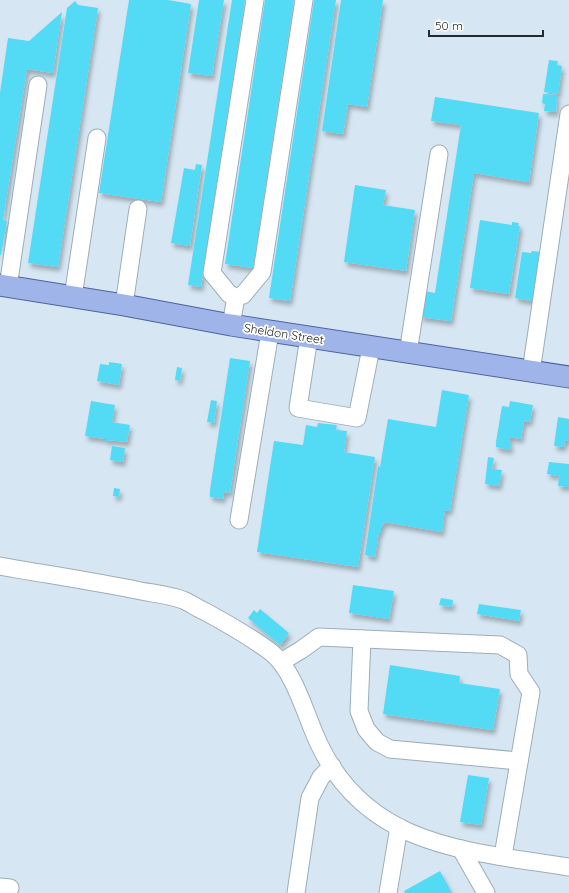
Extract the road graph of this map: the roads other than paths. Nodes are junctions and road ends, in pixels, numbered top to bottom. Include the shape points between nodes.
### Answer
1 (255, 0) edge
2 (304, 0) edge
3 (38, 86) dead end
4 (569, 114) edge
5 (98, 138) dead end
6 (438, 154) dead end
7 (138, 209) dead end
8 (4, 286) edge
9 (73, 297) junction
10 (236, 297) junction
11 (124, 304) junction
12 (231, 325) junction
13 (270, 332) junction
14 (309, 337) junction
15 (371, 348) junction
16 (408, 353) junction
17 (531, 372) junction
18 (569, 377) edge
19 (240, 520) dead end
20 (0, 566) edge
21 (362, 639) junction
22 (281, 662) junction
23 (519, 761) junction
24 (332, 766) junction
25 (399, 827) junction
26 (461, 848) junction
27 (503, 856) junction
28 (569, 867) edge
29 (296, 893) edge
30 (388, 893) edge
31 (486, 893) edge

1 - 10 lane via 212,273 229,294
2 - 10 lane via 262,272 243,295
3 - 8 lane
4 - 17 lane
5 - 9 lane
6 - 16 lane
7 - 11 lane
8 - 9 main road, Sheldon Street
9 - 11 main road, Sheldon Street
10 - 12 lane
11 - 12 main road, Sheldon Street
12 - 13 main road, Sheldon Street
13 - 14 main road, Sheldon Street
13 - 19 lane
14 - 15 main road, Sheldon Street
14 - 15 lane via 298,408 357,418
15 - 16 main road, Sheldon Street
16 - 17 main road, Sheldon Street
17 - 18 main road, Sheldon Street
20 - 22 lane via 102,583 182,600 232,625
21 - 22 lane via 319,636
21 - 23 lane via 359,711 366,729 377,742 390,749
21 - 23 lane via 500,645 518,654 519,674 531,692
22 - 24 lane via 291,678 319,745
23 - 27 lane
24 - 25 lane via 349,790 366,806
24 - 29 lane via 321,777 310,798
25 - 26 lane via 430,841
25 - 30 lane
26 - 27 lane
26 - 31 lane
27 - 28 lane

